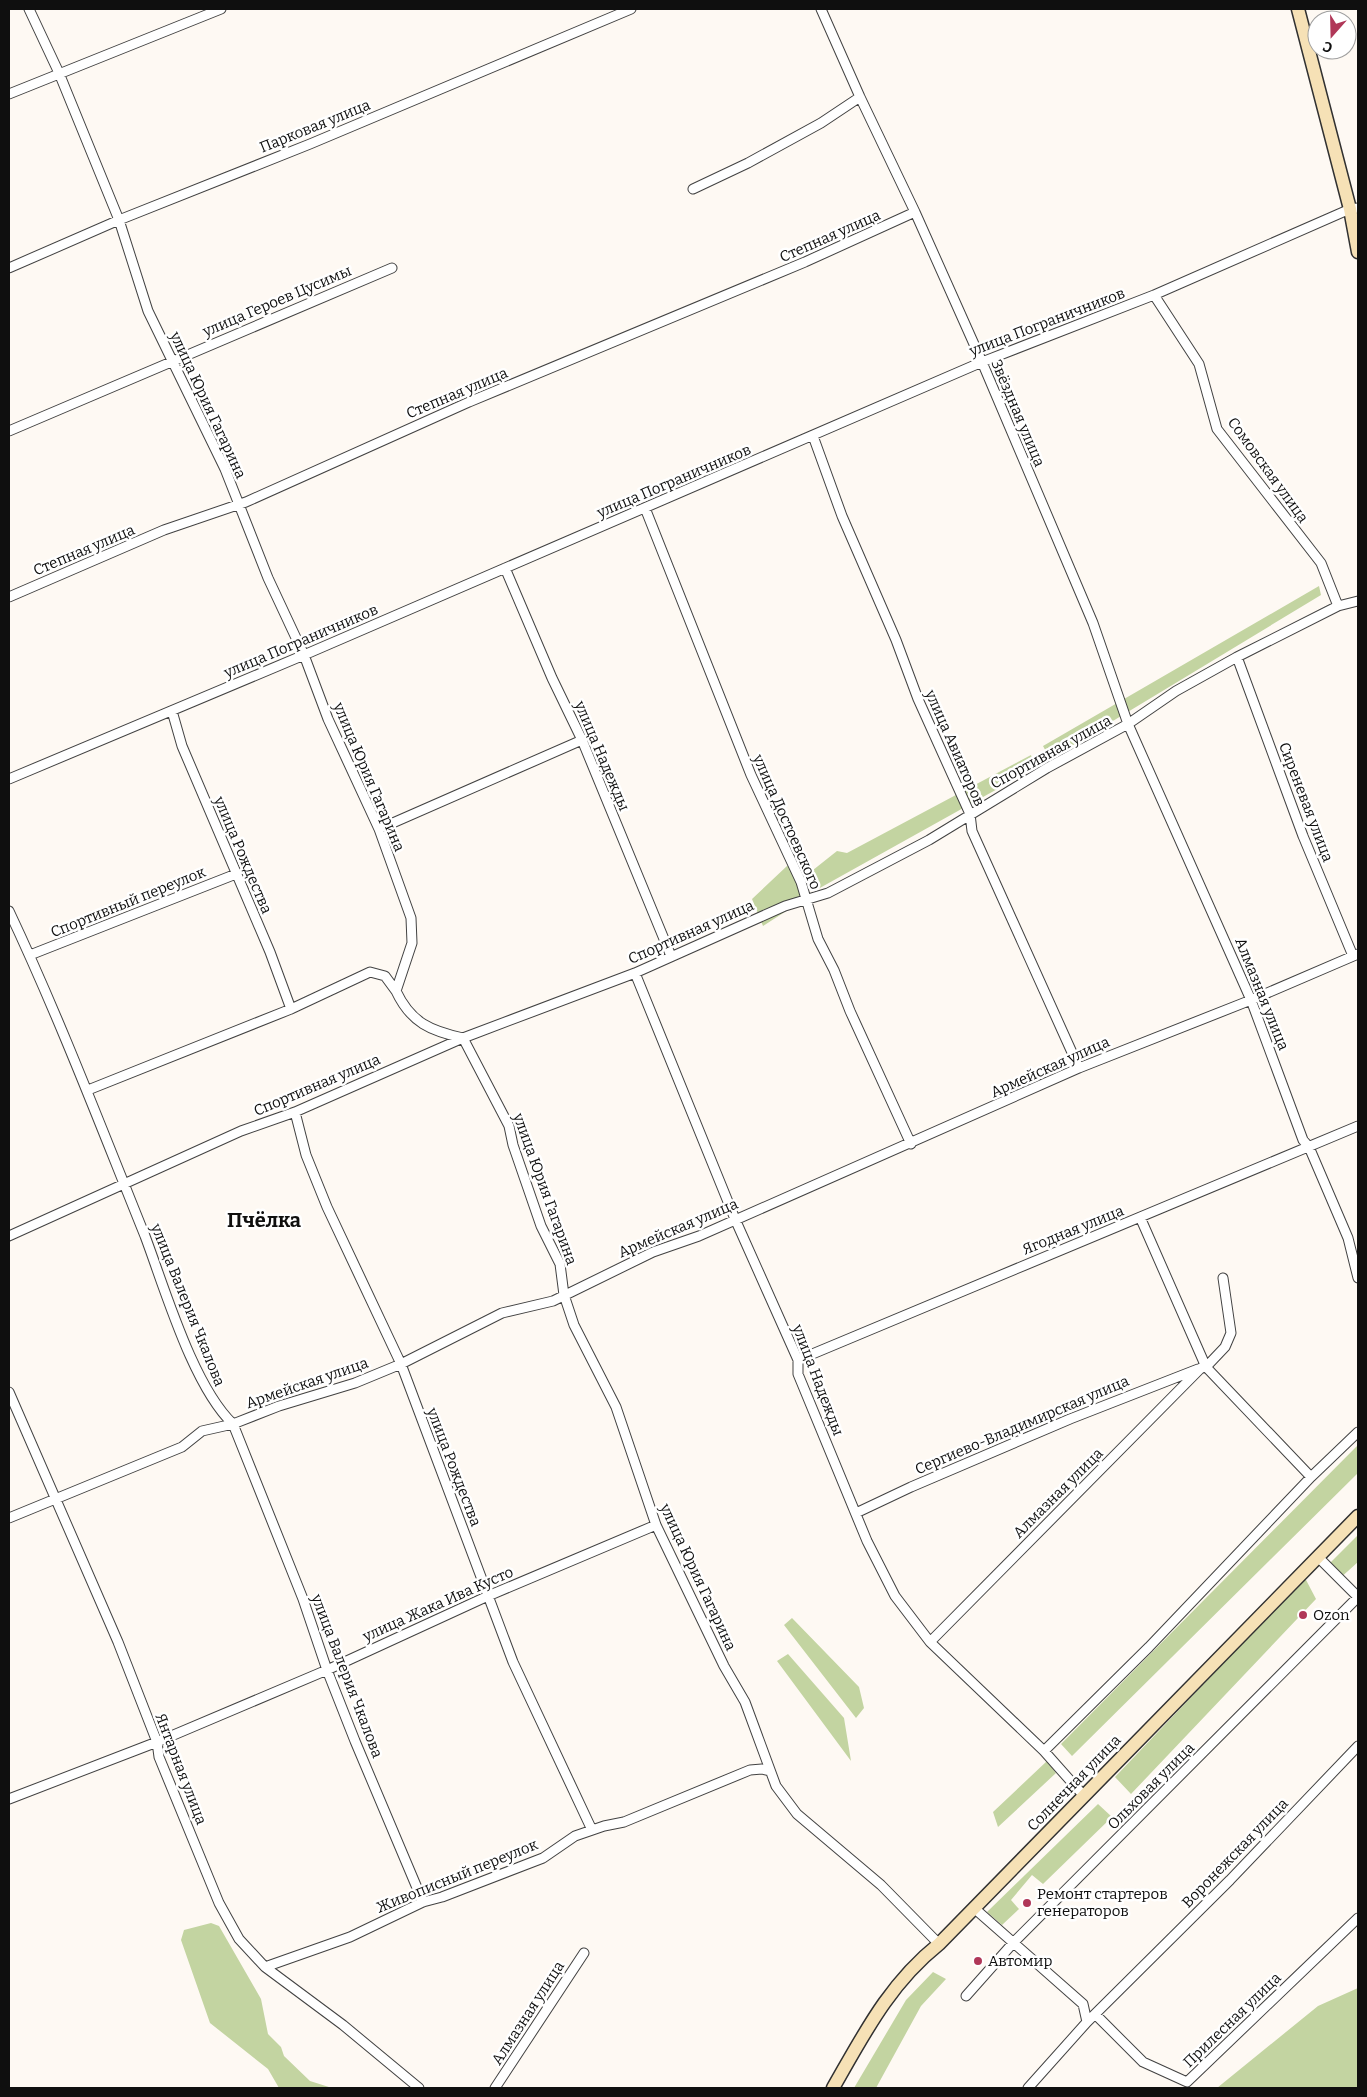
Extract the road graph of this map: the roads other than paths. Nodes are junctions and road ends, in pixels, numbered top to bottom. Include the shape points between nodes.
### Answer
1 (28, 9) edge
2 (221, 9) edge
3 (631, 9) edge
4 (821, 9) edge
5 (1298, 9) edge
6 (59, 73) junction
7 (9, 94) edge
8 (860, 97) junction
9 (693, 188) dead end
10 (1354, 209) edge
11 (915, 212) junction
12 (119, 220) junction
13 (1358, 252) edge
14 (9, 268) edge
15 (392, 268) dead end
16 (1154, 295) junction
17 (173, 360) junction
18 (982, 362) junction
19 (9, 431) edge
20 (813, 436) junction
21 (239, 503) junction
22 (645, 508) junction
23 (505, 568) junction
24 (9, 598) edge
25 (1358, 601) edge
26 (1338, 606) junction
27 (304, 655) junction
28 (1237, 657) junction
29 (172, 711) junction
30 (1128, 724) junction
31 (582, 740) junction
32 (9, 779) edge
33 (970, 814) junction
34 (379, 829) junction
35 (236, 874) junction
36 (807, 900) junction
37 (9, 911) edge
38 (30, 955) junction
39 (1356, 955) edge
40 (671, 956) junction
41 (635, 973) junction
42 (396, 991) junction
43 (1251, 1000) junction
44 (291, 1009) junction
45 (463, 1038) junction
46 (1079, 1068) junction
47 (88, 1090) junction
48 (295, 1112) junction
49 (1358, 1126) edge
50 (911, 1144) junction
51 (1309, 1148) junction
52 (124, 1184) junction
53 (1140, 1217) junction
54 (736, 1219) junction
55 (9, 1236) edge
56 (1222, 1278) dead end
57 (1358, 1278) edge
58 (564, 1295) junction
59 (798, 1360) junction
60 (401, 1364) junction
61 (1204, 1368) junction
62 (9, 1392) edge
63 (233, 1424) junction
64 (1358, 1432) edge
65 (1310, 1477) junction
66 (55, 1500) junction
67 (856, 1513) junction
68 (1358, 1516) edge
69 (9, 1518) edge
70 (656, 1525) junction
71 (1318, 1557) junction
72 (488, 1596) junction
73 (1358, 1597) edge
74 (930, 1642) junction
75 (327, 1670) junction
76 (157, 1742) junction
77 (1358, 1746) edge
78 (1044, 1751) junction
79 (770, 1771) junction
80 (1084, 1796) junction
81 (9, 1799) edge
82 (592, 1830) junction
83 (423, 1902) junction
84 (974, 1908) junction
85 (1358, 1918) edge
86 (1014, 1942) junction
87 (939, 1944) junction
88 (584, 1953) dead end
89 (265, 1967) junction
90 (966, 1996) dead end
91 (1095, 2014) junction
92 (1087, 2022) junction
93 (420, 2088) edge
94 (495, 2088) edge
95 (833, 2088) edge
96 (1028, 2088) edge

1 - 6 street, улица Юрия Гагарина
2 - 6 street
3 - 12 street, Парковая улица via 310,144
4 - 8 street, Звёздная улица
5 - 10 street
6 - 7 street
6 - 12 street, улица Юрия Гагарина
8 - 9 street via 821,123 748,163
8 - 11 street, Звёздная улица
10 - 13 street
10 - 16 street, улица Пограничников
11 - 18 street, Звёздная улица
11 - 21 street, Степная улица via 806,262 469,402
12 - 14 street, Парковая улица
12 - 17 street, улица Юрия Гагарина via 148,311
15 - 17 street, улица Героев Цусимы
16 - 18 street, улица Пограничников
16 - 26 street, Сомовская улица via 1199,364 1218,428 1321,562
17 - 19 street, улица Героев Цусимы
17 - 21 street, улица Юрия Гагарина
18 - 20 street, улица Пограничников
18 - 30 street, Звёздная улица via 1093,623
20 - 22 street, улица Пограничников
20 - 33 street, улица Авиаторов via 842,516 918,699
21 - 24 street, Степная улица via 164,530
21 - 27 street, улица Юрия Гагарина via 268,578
22 - 23 street, улица Пограничников
22 - 36 street, улица Достоевского via 751,775
23 - 27 street, улица Пограничников
23 - 31 street, улица Надежды
25 - 26 street, Спортивная улица
26 - 28 street, Спортивная улица
27 - 29 street, улица Пограничников
27 - 34 street, улица Юрия Гагарина via 328,719
28 - 30 street, Спортивная улица
28 - 39 street, Сиреневая улица via 1303,836
29 - 32 street, улица Пограничников
29 - 35 street, улица Рождества via 182,746
30 - 33 street, Спортивная улица
30 - 43 street, Алмазная улица
31 - 34 street
31 - 40 street, улица Надежды
33 - 36 street, Спортивная улица via 929,840 828,893
33 - 46 street, улица Авиаторов via 972,831
34 - 42 street, улица Юрия Гагарина via 410,918 412,943
35 - 38 street, Спортивный переулок
35 - 44 street, улица Рождества
36 - 40 street, Спортивная улица via 785,906
36 - 50 street, улица Достоевского via 818,939
37 - 38 street, улица Валерия Чкалова
38 - 47 street, улица Валерия Чкалова
39 - 43 street, Армейская улица
40 - 41 street, Спортивная улица
41 - 45 street, Спортивная улица
41 - 54 street, улица Надежды
42 - 44 street via 385,976 370,972
42 - 45 street via 403,1006 420,1024
43 - 46 street, Армейская улица
43 - 51 street, Алмазная улица via 1303,1140
44 - 47 street
45 - 48 street, Спортивная улица
45 - 58 street, улица Юрия Гагарина via 509,1126 541,1226 560,1264
46 - 50 street, Армейская улица
47 - 52 street, улица Валерия Чкалова
48 - 52 street, Спортивная улица via 242,1131
48 - 60 street, улица Рождества via 306,1155 327,1207
49 - 51 street, Ягодная улица
50 - 54 street, Армейская улица
51 - 53 street, Ягодная улица
51 - 57 street, Алмазная улица via 1348,1238
52 - 55 street, Спортивная улица
52 - 63 street, улица Валерия Чкалова via 193,1361 220,1411
53 - 59 street, Ягодная улица
53 - 61 street
54 - 58 street, Армейская улица via 653,1252
54 - 59 street, улица Надежды
56 - 61 street, Алмазная улица via 1231,1333 1225,1347
58 - 60 street, Армейская улица via 553,1301 502,1313
58 - 70 street, улица Юрия Гагарина via 574,1325 616,1407
59 - 67 street, улица Надежды via 798,1374
60 - 63 street, Армейская улица
60 - 72 street, улица Рождества
61 - 65 street
61 - 67 street, Сергиево-Владимирская улица via 1079,1416
61 - 74 street, Алмазная улица
62 - 66 street, Янтарная улица
63 - 66 street, Армейская улица via 202,1431 182,1447
63 - 75 street, улица Валерия Чкалова via 303,1600
64 - 65 street
65 - 78 street via 1149,1647
66 - 69 street, Армейская улица
66 - 76 street, Янтарная улица via 118,1642
67 - 74 street, улица Надежды via 895,1596
68 - 71 street, Солнечная улица
70 - 72 street, улица Жака Ива Кусто
70 - 79 street, улица Юрия Гагарина via 724,1666 745,1702
71 - 73 street
71 - 80 street, Солнечная улица
72 - 75 street, улица Жака Ива Кусто
72 - 82 street, улица Рождества via 513,1662
73 - 86 street, Ольховая улица
74 - 78 street, улица Надежды
75 - 76 street, улица Жака Ива Кусто
75 - 83 street, улица Валерия Чкалова
76 - 81 street, улица Жака Ива Кусто
76 - 89 street, Янтарная улица via 159,1757 219,1903 239,1940
77 - 91 street, Воронежская улица
78 - 80 street, улица Надежды
79 - 82 street, Живописный переулок via 750,1770 632,1819
79 - 87 street, улица Юрия Гагарина via 776,1786 797,1814 881,1885
80 - 84 street, Солнечная улица
82 - 83 street, Живописный переулок via 575,1836 542,1858
83 - 89 street, Живописный переулок via 350,1937
84 - 86 street
84 - 87 street, Солнечная улица
85 - 91 street, Прилесная улица via 1186,2082 1143,2062
86 - 90 street, Ольховая улица
86 - 92 street via 1083,2004
87 - 95 street, Солнечная улица via 896,1985
88 - 94 street, Алмазная улица
89 - 93 street, Янтарная улица
91 - 92 street, Воронежская улица
92 - 96 street, Воронежская улица

